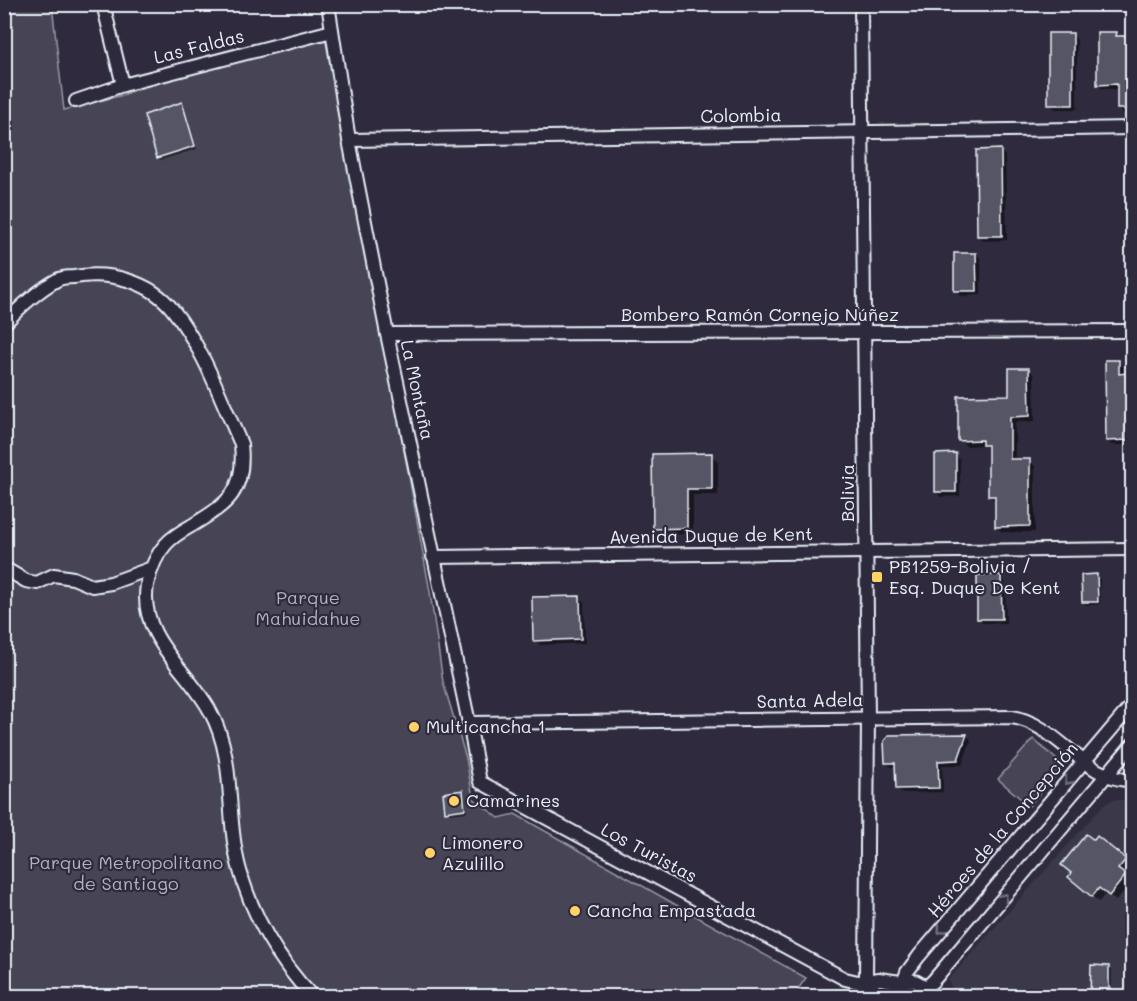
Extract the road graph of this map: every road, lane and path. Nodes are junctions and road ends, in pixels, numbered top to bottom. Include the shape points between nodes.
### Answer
1 (103, 4) edge
2 (328, 4) edge
3 (861, 4) edge
4 (332, 31) junction
5 (123, 85) junction
6 (76, 101) dead end
7 (1132, 128) edge
8 (862, 132) junction
9 (350, 140) junction
10 (4, 324) edge
11 (864, 332) junction
12 (1132, 332) edge
13 (387, 334) junction
14 (1132, 549) edge
15 (866, 552) junction
16 (434, 557) junction
17 (4, 568) edge
18 (152, 568) junction
19 (1132, 705) edge
20 (868, 718) junction
21 (469, 723) junction
22 (1132, 745) edge
23 (1084, 762) junction
24 (1108, 775) junction
25 (1132, 780) edge
26 (480, 782) joint
27 (866, 980) junction
28 (903, 981) junction
29 (926, 992) edge
30 (312, 996) edge
31 (879, 996) edge
32 (893, 996) edge

1 - 5 street
2 - 4 street, La Montaña
3 - 8 street, Bolivia
4 - 5 street, Las Faldas
4 - 9 street, La Montaña
5 - 6 street, Las Faldas
7 - 8 street, Colombia
8 - 9 street, Colombia
8 - 11 street, Bolivia
9 - 13 street, La Montaña
10 - 18 street via 58,279 94,273 118,276 149,289 172,308 192,338 241,444 243,464 238,485 226,503 165,545
11 - 12 street, Bombero Ramón Cornejo Núñez
11 - 13 street, Bombero Ramón Cornejo Núñez
11 - 15 street, Bolivia
13 - 16 street, La Montaña
14 - 15 street, Avenida Duque de Kent
15 - 16 street, Avenida Duque de Kent
15 - 20 street, Bolivia
16 - 21 street, La Montaña
17 - 18 street via 37,583 54,575 92,586
18 - 30 street via 146,610 155,634 210,711 225,748 238,867 278,954
19 - 23 street, Héroes de la Concepción
20 - 21 street, Santa Adela
20 - 23 street, Santa Adela via 1019,718 1040,728
20 - 27 street, Bolivia
21 - 26 street, La Montaña
22 - 24 street
23 - 24 street, Santa Adela
23 -> 28 street, Héroes de la Concepción via 919,956
24 - 25 street, Santa Adela
29 -> 24 street
26 - 27 street, Los Turistas via 845,979
27 - 28 street, Los Turistas
27 - 31 street
28 - 29 street, Los Turistas via 916,981
28 - 32 street, Héroes de la Concepción

